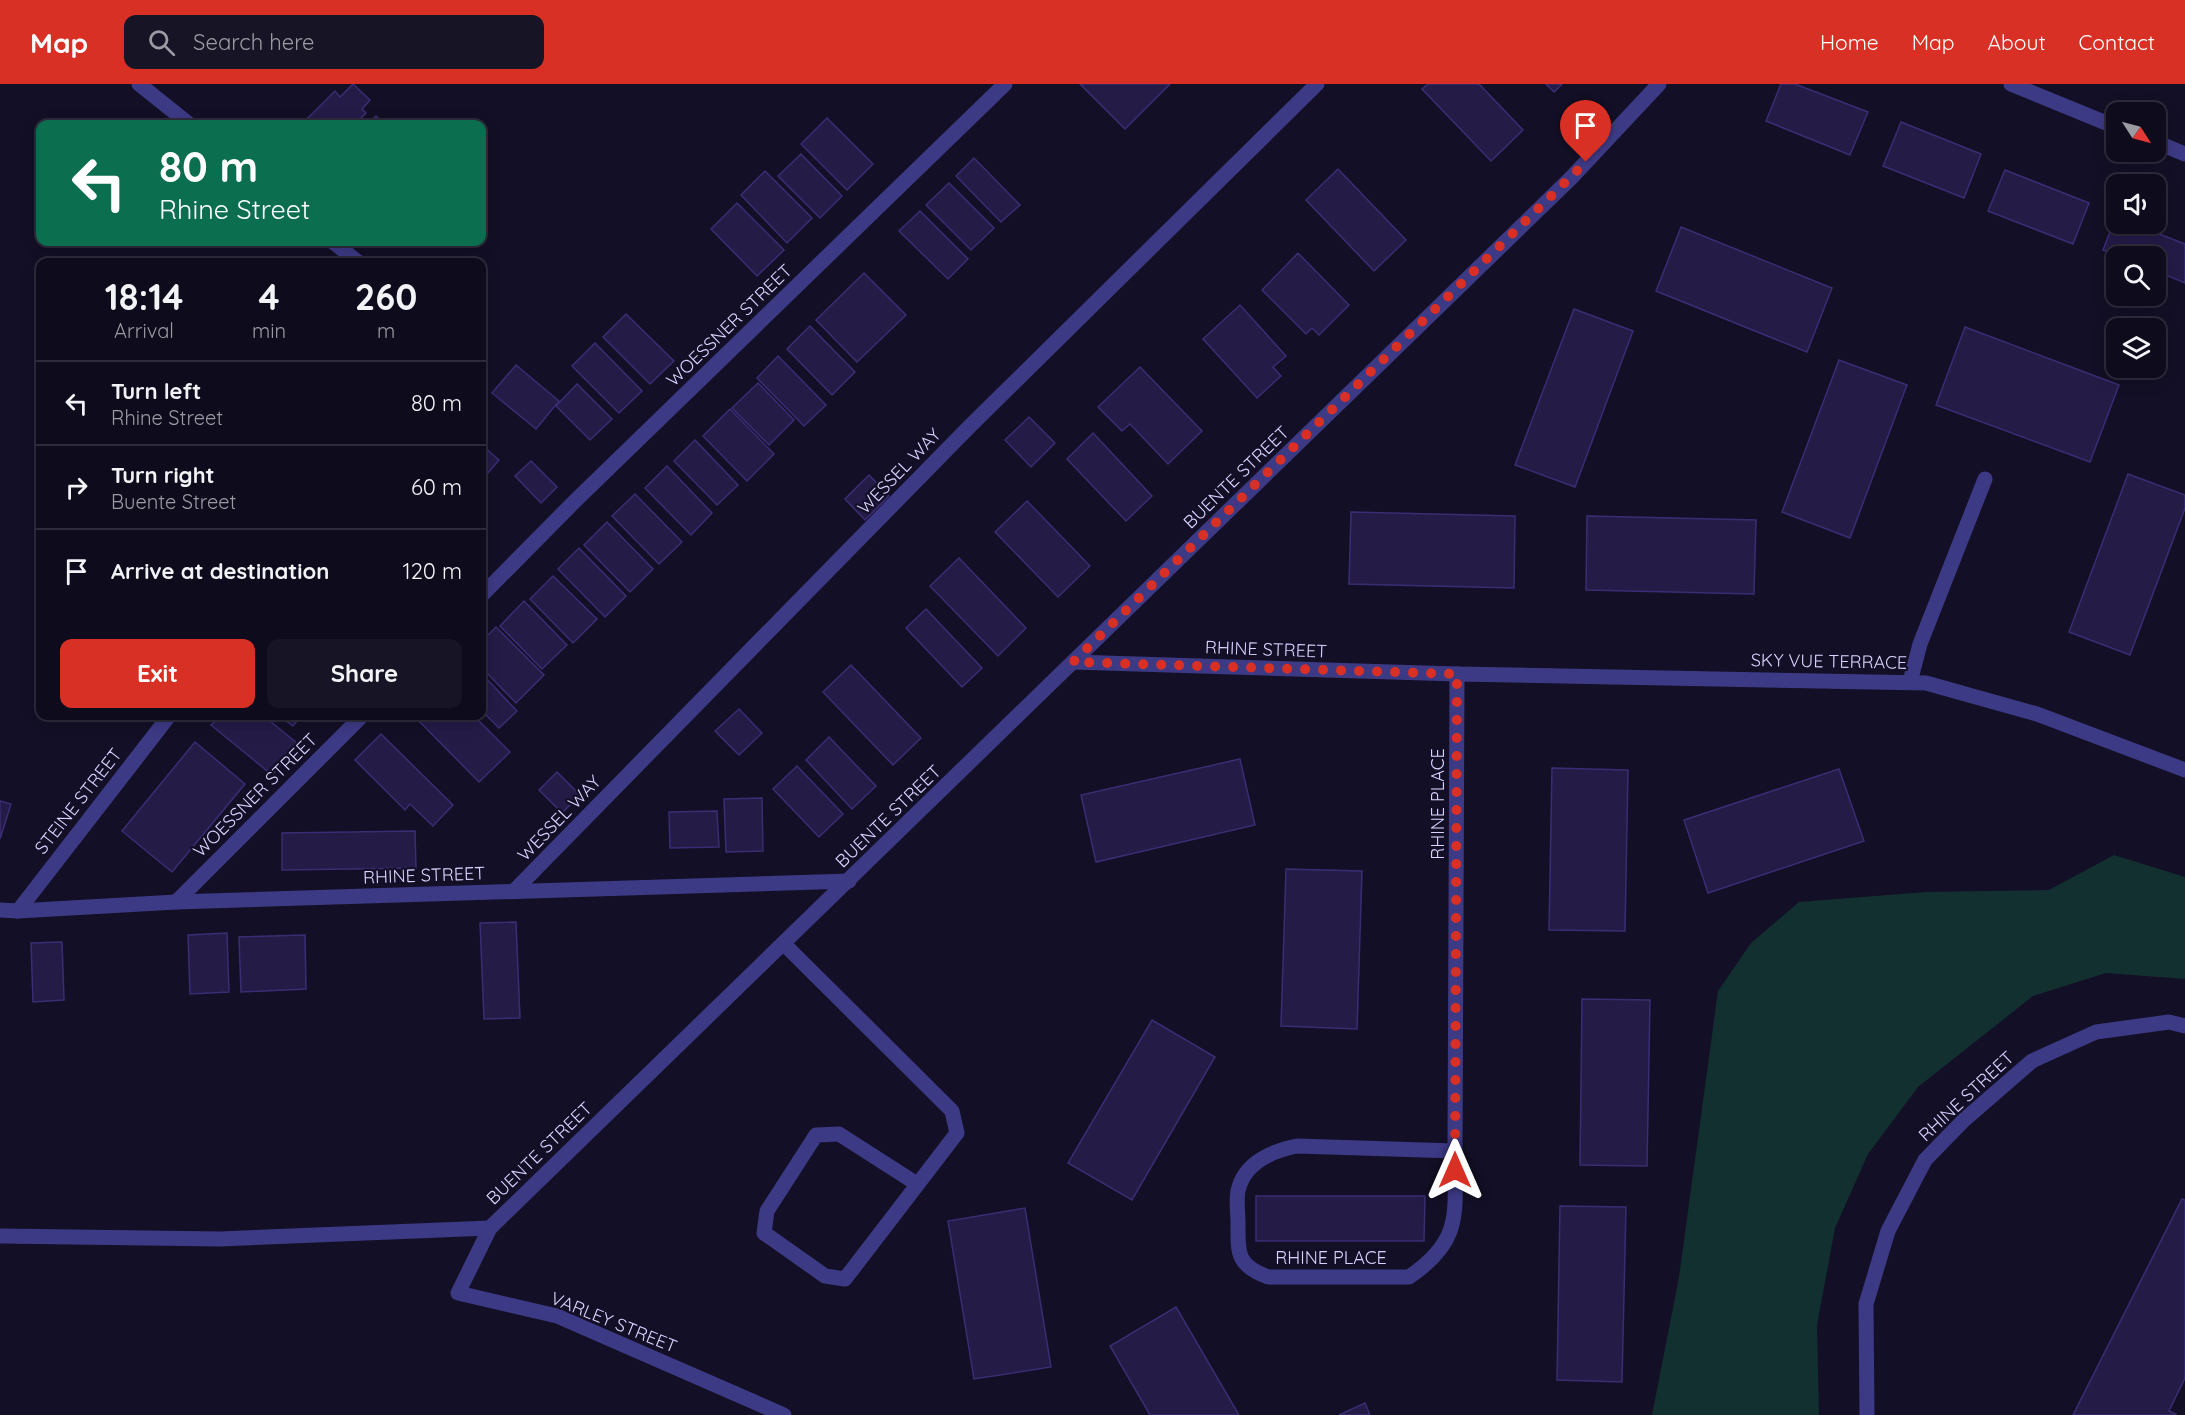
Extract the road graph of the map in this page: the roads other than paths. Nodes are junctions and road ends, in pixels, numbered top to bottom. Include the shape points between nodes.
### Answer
1 (139, 84) edge
2 (1005, 84) edge
3 (1317, 84) edge
4 (1659, 84) edge
5 (2011, 84) edge
6 (184, 120) edge
7 (2106, 123) edge
8 (2166, 146) edge
9 (2185, 154) edge
10 (338, 246) edge
11 (353, 258) edge
12 (1985, 479) dead end
13 (486, 591) edge
14 (1073, 662) junction
15 (1457, 674) junction
16 (1910, 682) junction
17 (166, 720) edge
18 (358, 720) edge
19 (2185, 770) edge
20 (849, 881) junction
21 (514, 891) junction
22 (176, 902) junction
23 (0, 910) edge
24 (18, 911) junction
25 (784, 944) junction
26 (2185, 1026) edge
27 (1455, 1151) junction
28 (917, 1184) junction
29 (490, 1228) junction
30 (0, 1236) edge
31 (784, 1415) edge
32 (1867, 1415) edge

1 - 6 street
2 - 13 street, WOESSNER STREET
3 - 21 street, WESSEL WAY via 962,434
4 - 14 street, BUENTE STREET via 1571,178
5 - 7 street
8 - 9 street
10 - 11 street
12 - 16 street via 1920,644
14 - 15 street, RHINE STREET
14 - 20 street, BUENTE STREET
15 - 16 street, SKY VUE TERRACE
15 - 27 street, RHINE PLACE
16 - 19 street, SKY VUE TERRACE via 2037,714
17 - 24 street, STEINE STREET
18 - 22 street, WOESSNER STREET
20 - 21 street, RHINE STREET
20 - 25 street, BUENTE STREET
21 - 22 street, RHINE STREET
22 - 24 street, RHINE STREET
23 - 24 street, RHINE STREET
25 - 28 street via 952,1111 957,1133
25 - 29 street, BUENTE STREET
26 - 32 street, RHINE STREET via 2169,1022 2096,1032 2032,1061 1925,1160 1888,1232 1866,1304
27 - 27 street, RHINE PLACE via 1454,1225 1444,1246 1409,1277 1268,1277 1255,1272 1238,1253 1238,1190 1260,1159 1277,1150 1297,1146
28 - 28 street via 845,1279 825,1276 764,1233 767,1211 816,1135 839,1134
29 - 30 street, BUENTE STREET via 220,1239
29 - 31 street, VARLEY STREET via 458,1293 557,1316

